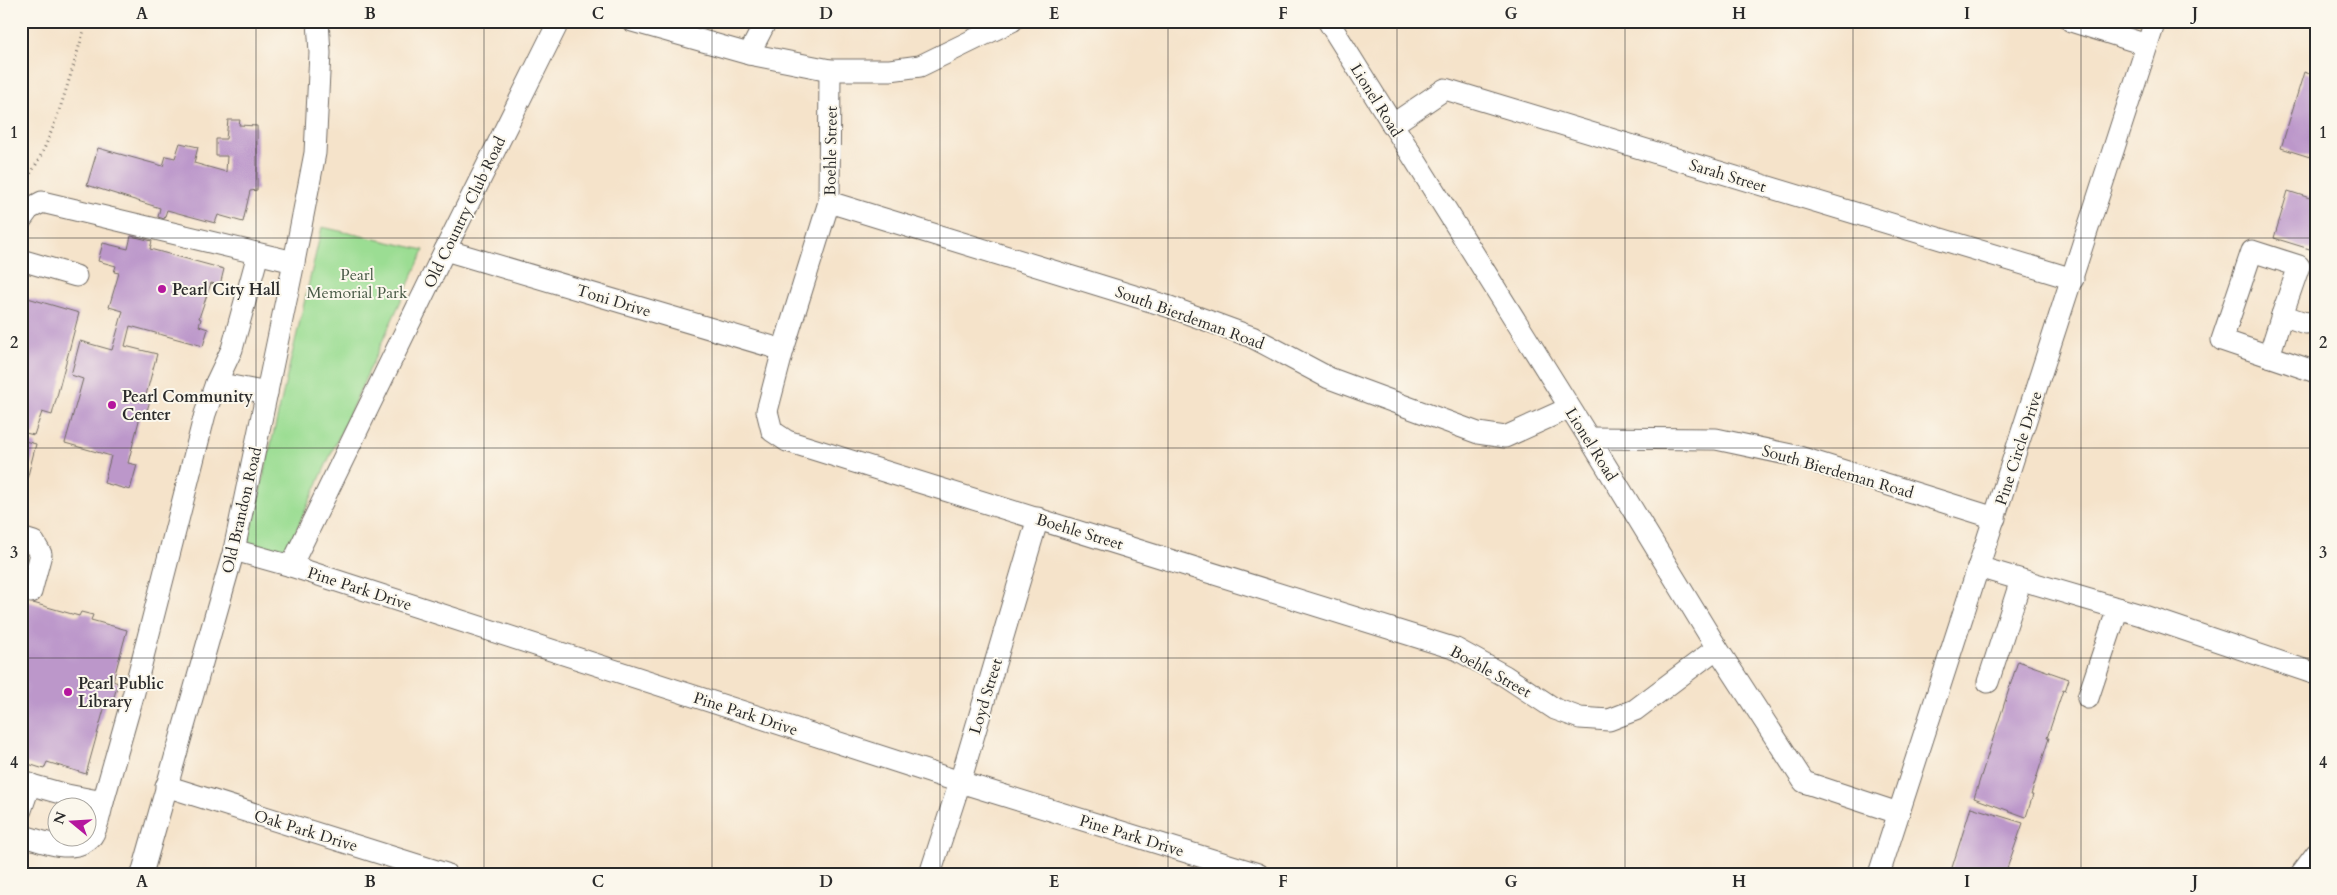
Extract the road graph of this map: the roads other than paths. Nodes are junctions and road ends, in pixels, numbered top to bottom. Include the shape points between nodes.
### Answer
1 (318, 21) edge
2 (559, 21) edge
3 (632, 21) edge
4 (766, 21) edge
5 (1012, 21) edge
6 (1328, 21) edge
7 (2071, 21) edge
8 (2155, 21) edge
9 (2147, 45) junction
10 (749, 54) junction
11 (830, 70) junction
12 (1392, 125) junction
13 (830, 202) junction
14 (21, 220) edge
15 (445, 250) junction
16 (258, 254) junction
17 (21, 260) edge
18 (294, 262) junction
19 (76, 276) dead end
20 (2073, 279) junction
21 (2282, 315) junction
22 (2316, 322) edge
23 (783, 350) junction
24 (2269, 356) junction
25 (2316, 372) edge
26 (216, 383) junction
27 (267, 393) junction
28 (1569, 408) junction
29 (1590, 438) junction
30 (1038, 518) junction
31 (1995, 518) junction
32 (21, 538) edge
33 (234, 550) junction
34 (291, 566) junction
35 (1978, 567) junction
36 (2020, 580) junction
37 (21, 589) edge
38 (2118, 608) junction
39 (1718, 648) junction
40 (2316, 674) edge
41 (1988, 682) dead end
42 (2088, 698) dead end
43 (960, 782) junction
44 (26, 783) edge
45 (166, 786) junction
46 (102, 802) junction
47 (21, 810) edge
48 (1898, 813) junction
49 (21, 835) edge
50 (2316, 854) edge
51 (142, 874) edge
52 (446, 874) edge
53 (930, 874) edge
54 (1258, 874) edge
55 (1879, 874) edge
56 (2301, 874) edge

1 - 18 street, Old Brandon Road via 320,53 315,153
2 - 15 street, Old Country Club Road
3 - 10 street
4 - 10 street
5 - 11 street via 920,66 890,70
6 - 12 street, Lionel Road
7 - 9 street
8 - 9 street, Pine Circle Drive
9 - 20 street, Pine Circle Drive
10 - 11 street
11 - 13 street, Boehle Street
12 - 20 street, Sarah Street via 1445,89
12 - 28 street, Lionel Road
13 - 23 street, Boehle Street
13 - 28 street, South Bierdeman Road via 1170,307 1252,337 1329,378 1478,433 1505,437
14 - 16 street via 28,209 42,202
15 - 23 street, Toni Drive
15 - 34 street, Old Country Club Road
16 - 18 street
16 - 26 street via 232,349
17 - 19 street
18 - 27 street, Old Brandon Road
20 - 31 street, Pine Circle Drive
21 - 22 street via 2305,323
21 - 24 street
21 - 24 street via 2299,266 2252,250 2222,340
23 - 30 street, Boehle Street via 767,411 772,431 787,441
24 - 25 street
26 - 27 street
26 - 46 street
27 - 33 street, Old Brandon Road
28 - 29 street, Lionel Road
29 - 31 street, South Bierdeman Road via 1716,439 1796,456
29 - 39 street, Lionel Road
30 - 39 street, Boehle Street via 1456,649 1556,709 1580,718 1609,720 1635,710
30 - 43 street, Loyd Street
31 - 35 street, Pine Circle Drive
32 - 37 street via 34,542 42,554 31,592
33 - 34 street, Pine Park Drive
33 - 45 street, Old Brandon Road
34 - 43 street, Pine Park Drive
35 - 36 street
35 - 48 street, Pine Circle Drive
36 - 38 street
36 - 41 street
38 - 40 street
38 - 42 street
39 - 48 street, Lionel Road via 1804,782
43 - 53 street, Loyd Street
43 - 54 street, Pine Park Drive
44 - 46 street
44 - 47 street
45 - 51 street, Old Brandon Road
45 - 52 street, Oak Park Drive
46 - 49 street via 92,835 72,847
48 - 55 street, Pine Circle Drive
50 - 56 street

